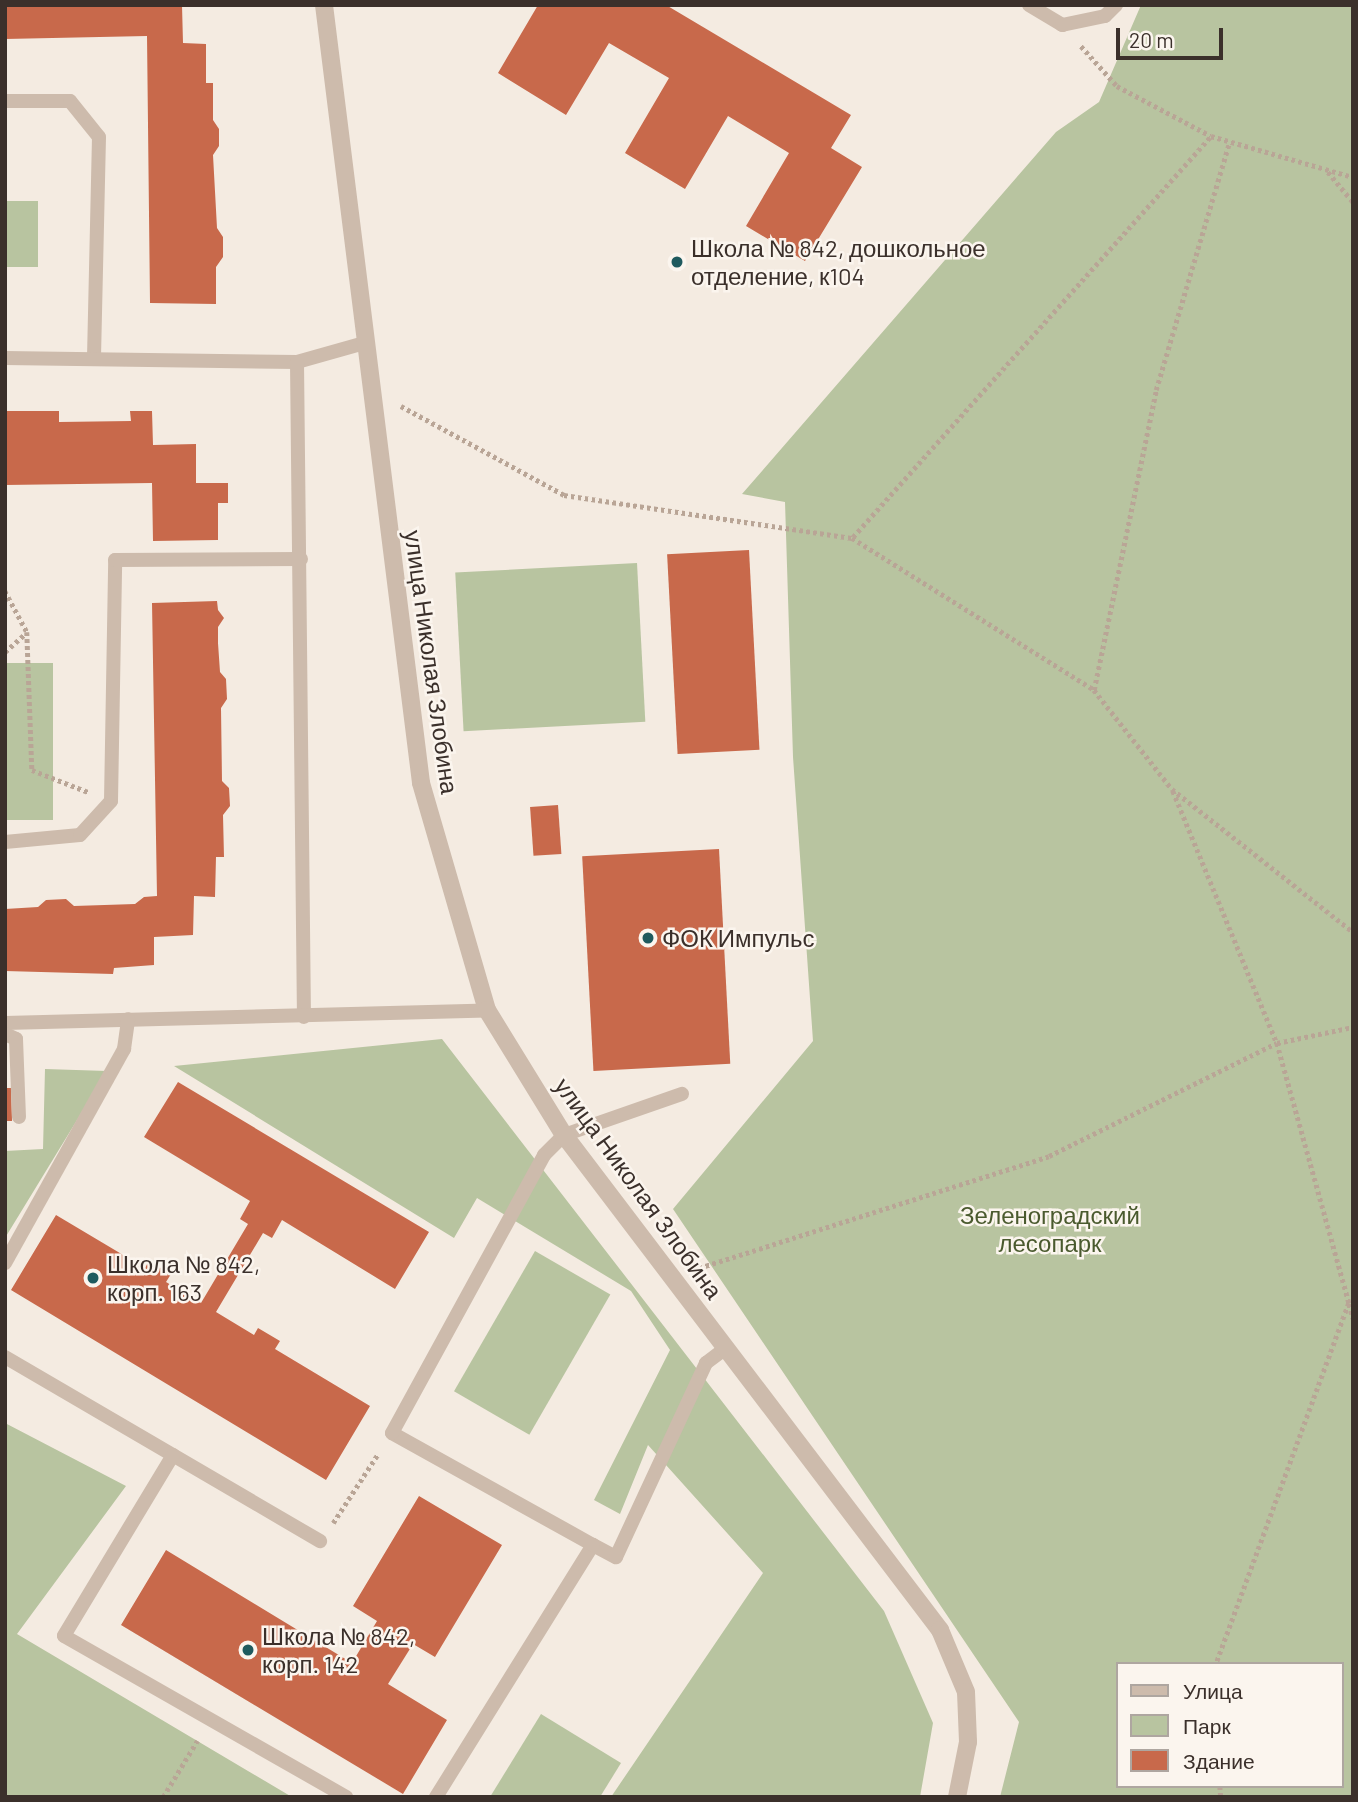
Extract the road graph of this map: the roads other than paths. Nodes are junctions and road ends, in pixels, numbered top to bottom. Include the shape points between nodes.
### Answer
1 (324, 5) edge
2 (1029, 5) edge
3 (1116, 5) edge
4 (5, 101) edge
5 (364, 343) junction
6 (5, 358) edge
7 (94, 359) junction
8 (297, 362) junction
9 (301, 559) junction
10 (5, 842) edge
11 (487, 1010) junction
12 (304, 1017) junction
13 (128, 1018) junction
14 (5, 1023) edge
15 (5, 1034) edge
16 (682, 1094) dead end
17 (19, 1118) dead end
18 (564, 1135) junction
19 (5, 1263) edge
20 (727, 1347) junction
21 (5, 1357) edge
22 (173, 1455) junction
23 (320, 1541) road end
24 (593, 1545) junction
25 (346, 1797) edge
26 (436, 1797) edge
27 (957, 1797) edge

1 - 5 street, улица Николая Злобина
2 - 3 lane via 1062,25 1105,16
4 - 7 lane via 70,101 99,137
5 - 8 lane
5 - 11 street, улица Николая Злобина via 421,783
6 - 7 lane
7 - 8 lane
8 - 9 lane
9 - 10 lane via 115,560 110,802 80,835
9 - 12 lane
11 - 12 lane
11 - 18 street, улица Николая Злобина
12 - 13 lane
13 - 14 lane
13 - 19 lane via 124,1049
15 - 17 lane via 16,1039
16 - 18 lane
18 - 20 street, улица Николая Злобина
18 - 24 lane via 544,1154 392,1433
20 - 24 lane via 706,1363 616,1557
20 - 27 street, улица Николая Злобина via 940,1630 966,1692 968,1742
21 - 22 lane
22 - 23 lane
22 - 25 lane via 64,1636
24 - 26 lane

